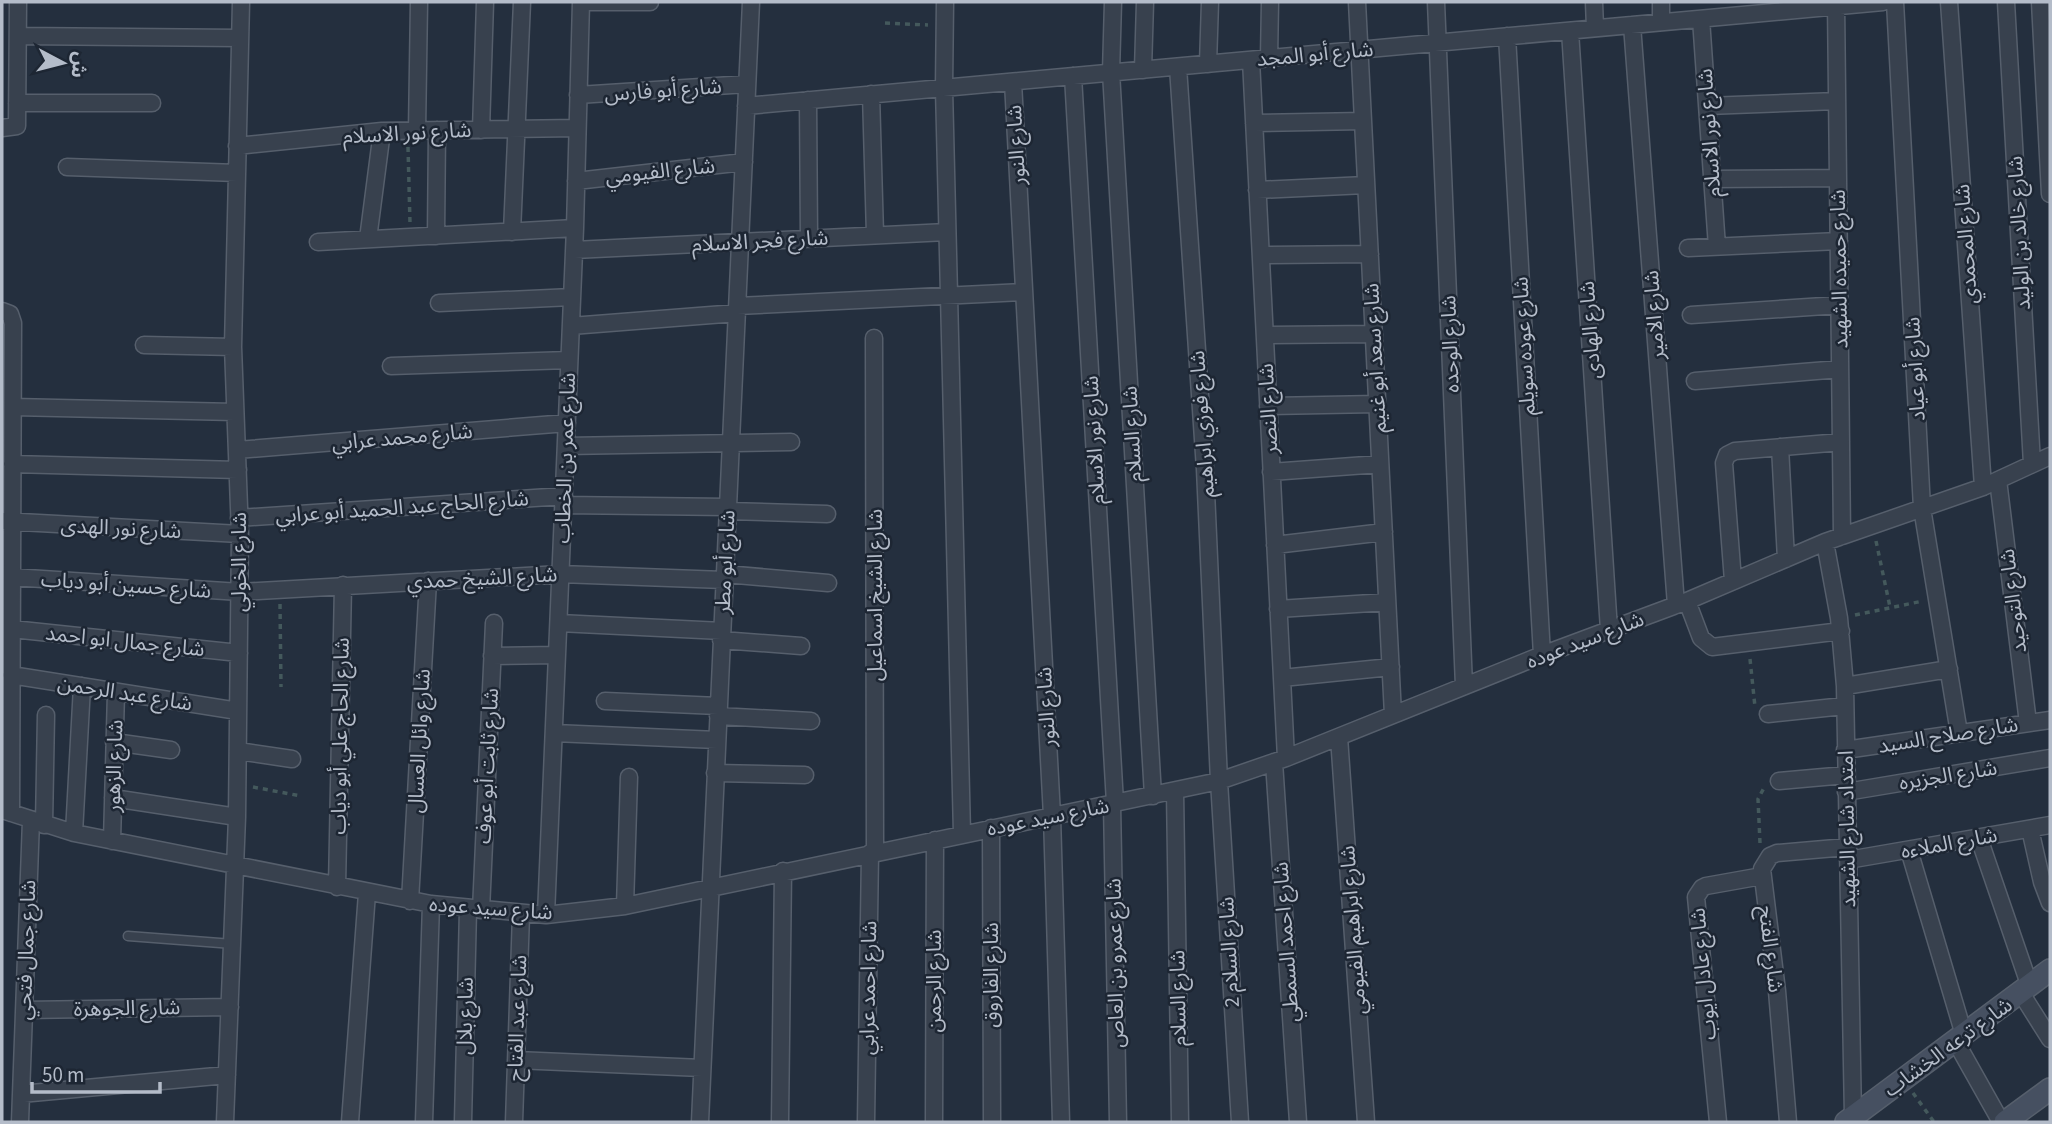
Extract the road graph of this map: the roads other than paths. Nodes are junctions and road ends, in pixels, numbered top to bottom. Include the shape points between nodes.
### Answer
1 (18, 2) edge
2 (241, 2) edge
3 (419, 2) edge
4 (485, 2) edge
5 (522, 2) edge
6 (581, 2) edge
7 (650, 2) edge
8 (751, 2) edge
9 (944, 2) edge
10 (1112, 2) edge
11 (1145, 2) edge
12 (1210, 2) edge
13 (1270, 2) edge
14 (1357, 2) edge
15 (1436, 2) edge
16 (1594, 2) edge
17 (1661, 2) edge
18 (1883, 2) edge
19 (1895, 2) edge
20 (1949, 2) edge
21 (2006, 2) edge
22 (2040, 2) edge
23 (2, 3) edge
24 (1836, 4) edge
25 (1732, 9) edge
26 (1701, 19) junction
27 (1661, 22) junction
28 (1632, 25) junction
29 (1595, 28) junction
30 (1570, 31) junction
31 (18, 36) junction
32 (1507, 36) junction
33 (240, 38) junction
34 (1438, 43) junction
35 (1359, 50) junction
36 (1269, 58) junction
37 (1251, 60) junction
38 (10, 62) edge
39 (1209, 64) junction
40 (1178, 66) junction
41 (1143, 69) junction
42 (1111, 72) junction
43 (1073, 76) junction
44 (1013, 82) junction
45 (747, 84) junction
46 (944, 88) junction
47 (871, 94) junction
48 (578, 95) junction
49 (808, 100) junction
50 (1837, 101) junction
51 (17, 103) junction
52 (152, 103) dead end
53 (747, 106) junction
54 (1707, 106) junction
55 (1363, 121) junction
56 (1254, 123) junction
57 (2, 128) edge
58 (577, 128) junction
59 (517, 129) junction
60 (437, 130) junction
61 (481, 130) junction
62 (382, 131) junction
63 (412, 131) junction
64 (237, 146) junction
65 (744, 162) junction
66 (67, 167) dead end
67 (237, 173) junction
68 (1838, 178) junction
69 (1712, 180) junction
70 (576, 181) junction
71 (1366, 185) junction
72 (1258, 190) junction
73 (2050, 194) edge
74 (575, 229) junction
75 (512, 232) junction
76 (947, 232) junction
77 (875, 235) junction
78 (436, 236) junction
79 (809, 238) junction
80 (368, 239) junction
81 (1839, 241) junction
82 (318, 242) dead end
83 (740, 242) junction
84 (1717, 247) junction
85 (1688, 248) dead end
86 (574, 250) junction
87 (1370, 254) junction
88 (1261, 255) junction
89 (1024, 292) junction
90 (949, 296) junction
91 (572, 297) junction
92 (439, 303) dead end
93 (1839, 305) junction
94 (737, 310) junction
95 (3, 311) edge
96 (1691, 315) dead end
97 (571, 326) junction
98 (1374, 334) junction
99 (1265, 335) junction
100 (874, 338) dead end
101 (144, 345) dead end
102 (233, 347) junction
103 (569, 360) junction
104 (391, 366) dead end
105 (1840, 369) junction
106 (7, 378) edge
107 (1695, 381) dead end
108 (1377, 404) junction
109 (1268, 406) junction
110 (13, 407) junction
111 (235, 412) junction
112 (567, 424) junction
113 (7, 442) edge
114 (791, 442) dead end
115 (1841, 442) junction
116 (731, 443) junction
117 (566, 446) junction
118 (1780, 447) junction
119 (237, 450) junction
120 (2050, 456) edge
121 (12, 464) junction
122 (1380, 464) junction
123 (2032, 464) junction
124 (238, 470) junction
125 (1271, 472) junction
126 (1991, 483) junction
127 (564, 501) junction
128 (1923, 508) junction
129 (728, 509) junction
130 (827, 514) dead end
131 (7, 522) edge
132 (240, 526) junction
133 (1384, 532) junction
134 (1842, 537) junction
135 (1825, 542) junction
136 (1275, 545) junction
137 (1786, 559) junction
138 (560, 574) junction
139 (724, 577) junction
140 (428, 581) junction
141 (1733, 582) junction
142 (828, 583) dead end
143 (8, 584) edge
144 (343, 585) junction
145 (240, 592) junction
146 (1387, 602) junction
147 (1681, 603) junction
148 (1278, 609) junction
149 (494, 622) dead end
150 (559, 624) junction
151 (1840, 624) junction
152 (12, 629) junction
153 (1609, 630) junction
154 (722, 635) junction
155 (800, 646) dead end
156 (7, 652) edge
157 (239, 653) junction
158 (557, 655) junction
159 (1542, 655) junction
160 (492, 656) junction
161 (1391, 667) junction
162 (1949, 669) junction
163 (11, 675) junction
164 (1282, 678) junction
165 (1845, 685) junction
166 (82, 686) junction
167 (1465, 686) junction
168 (116, 692) junction
169 (605, 701) dead end
170 (1844, 706) junction
171 (238, 711) junction
172 (718, 711) junction
173 (1768, 714) road end
174 (46, 715) dead end
175 (1393, 715) junction
176 (2050, 720) edge
177 (811, 721) dead end
178 (2028, 723) junction
179 (554, 733) junction
180 (1959, 733) junction
181 (1339, 737) junction
182 (717, 740) junction
183 (114, 742) junction
184 (171, 750) dead end
185 (1845, 750) junction
186 (238, 751) junction
187 (2050, 758) edge
188 (292, 759) dead end
189 (1280, 760) junction
190 (715, 773) junction
191 (805, 775) dead end
192 (629, 777) dead end
193 (1219, 781) junction
194 (1779, 781) road end
195 (1846, 784) junction
196 (1175, 791) junction
197 (1153, 796) junction
198 (113, 798) junction
199 (1114, 804) junction
200 (6, 811) edge
201 (1052, 816) junction
202 (237, 817) junction
203 (38, 822) junction
204 (2050, 825) edge
205 (991, 828) junction
206 (2030, 829) junction
207 (74, 833) junction
208 (962, 834) junction
209 (1979, 838) junction
210 (935, 840) junction
211 (112, 841) junction
212 (1909, 850) junction
213 (872, 852) junction
214 (1847, 854) junction
215 (235, 866) junction
216 (1764, 869) junction
217 (783, 871) junction
218 (710, 886) junction
219 (337, 887) junction
220 (366, 893) junction
221 (410, 901) junction
222 (2050, 902) edge
223 (430, 904) junction
224 (625, 906) junction
225 (474, 909) junction
226 (521, 914) junction
227 (546, 915) junction
228 (128, 936) dead end
229 (233, 944) junction
230 (2050, 970) edge
231 (2025, 990) junction
232 (230, 1007) junction
233 (24, 1010) junction
234 (1960, 1038) junction
235 (2050, 1039) edge
236 (516, 1060) junction
237 (702, 1068) junction
238 (227, 1075) junction
239 (2050, 1089) edge
240 (21, 1094) junction
241 (1849, 1120) edge
242 (20, 1122) edge
243 (225, 1122) edge
244 (351, 1122) edge
245 (425, 1122) edge
246 (463, 1122) edge
247 (514, 1122) edge
248 (699, 1122) edge
249 (780, 1122) edge
250 (866, 1122) edge
251 (934, 1122) edge
252 (992, 1122) edge
253 (1061, 1122) edge
254 (1118, 1122) edge
255 (1180, 1122) edge
256 (1240, 1122) edge
257 (1298, 1122) edge
258 (1366, 1122) edge
259 (1718, 1122) edge
260 (1788, 1122) edge
261 (2003, 1122) edge

1 - 23 street
1 - 31 street
2 - 33 street, شارع الخولي
3 - 63 street
4 - 61 street
5 - 59 street
6 - 7 street
6 - 48 street, شارع عمر بن الخطاب
8 - 45 street, شارع أبو مطر
9 - 46 street
10 - 42 street, شارع السلام
11 - 41 street
12 - 39 street
13 - 36 street
14 - 35 street, شارع سعد أبو غنيم
15 - 34 street, شارع الوحده
16 - 29 street
17 - 27 street
18 - 24 street, شارع أبو المجد
19 - 128 street, شارع أبو عياد
20 - 126 street, شارع المحمدي
21 - 123 street, شارع خالد بن الوليد
22 - 73 street
24 - 25 street, شارع أبو المجد
24 - 50 street, شارع حميده الشهيد
25 - 26 street, شارع أبو المجد
26 - 27 street, شارع أبو المجد
26 - 54 street, شارع نور الاسلام
27 - 28 street, شارع أبو المجد
28 - 29 street, شارع أبو المجد
28 - 147 street, شارع الامير
29 - 30 street, شارع أبو المجد
30 - 32 street, شارع أبو المجد
30 - 153 street, شارع الهادى
31 - 33 street
31 - 38 street
32 - 34 street, شارع أبو المجد
32 - 159 street, شارع عوده سويلم
33 - 64 street, شارع الخولي
34 - 35 street, شارع أبو المجد
34 - 167 street, شارع الوحده
35 - 36 street, شارع أبو المجد
35 - 55 street, شارع سعد أبو غنيم
36 - 37 street, شارع أبو المجد
37 - 39 street, شارع أبو المجد
37 - 56 street, شارع النصر
38 - 51 street
39 - 40 street, شارع أبو المجد
40 - 41 street, شارع أبو المجد
40 - 193 street, شارع فوزي ابراهيم via 1205,469
41 - 42 street, شارع أبو المجد
42 - 43 street, شارع أبو المجد
42 - 197 street, شارع السلام
43 - 44 street, شارع أبو المجد
43 - 199 street, شارع نور الاسلام
44 - 46 street, شارع أبو المجد
44 - 89 street, شارع النور
45 - 48 street, شارع أبو فارس
45 - 53 street, شارع أبو مطر
46 - 47 street, شارع أبو المجد
46 - 76 street
47 - 49 street, شارع أبو المجد
47 - 77 street
48 - 58 street, شارع عمر بن الخطاب
49 - 53 street, شارع أبو المجد
49 - 79 street
50 - 54 street
50 - 68 street, شارع حميده الشهيد
51 - 52 street
51 - 57 street via 17,127
53 - 65 street, شارع أبو مطر
54 - 69 street, شارع نور الاسلام
55 - 56 street
55 - 71 street, شارع سعد أبو غنيم
56 - 72 street, شارع النصر
58 - 59 street, شارع نور الاسلام
58 - 70 street, شارع عمر بن الخطاب
59 - 61 street, شارع نور الاسلام
59 - 75 street
60 - 61 street, شارع نور الاسلام
60 - 63 street, شارع نور الاسلام
60 - 78 street
62 - 63 street, شارع نور الاسلام
62 - 64 street, شارع نور الاسلام
62 - 80 street
64 - 67 street, شارع الخولي
65 - 70 street, شارع الفيومي
65 - 83 street, شارع أبو مطر
66 - 67 street
67 - 102 street, شارع الخولي
68 - 69 street
68 - 81 street, شارع حميده الشهيد
69 - 84 street, شارع نور الاسلام
70 - 74 street, شارع عمر بن الخطاب
71 - 72 street
71 - 87 street, شارع سعد أبو غنيم
72 - 88 street, شارع النصر
74 - 75 street
74 - 86 street, شارع عمر بن الخطاب
75 - 78 street
76 - 77 street, شارع فجر الاسلام
76 - 90 street
77 - 79 street, شارع فجر الاسلام
78 - 80 street
79 - 83 street, شارع فجر الاسلام
80 - 82 street
81 - 84 street
81 - 93 street, شارع حميده الشهيد
83 - 86 street, شارع فجر الاسلام
83 - 94 street, شارع أبو مطر
84 - 85 street
86 - 91 street, شارع عمر بن الخطاب
87 - 88 street
87 - 98 street, شارع سعد أبو غنيم
88 - 99 street, شارع النصر
89 - 90 street
89 - 201 street, شارع النور
90 - 94 street
90 - 208 street
91 - 92 street
91 - 97 street, شارع عمر بن الخطاب
93 - 96 street
93 - 105 street, شارع حميده الشهيد
94 - 97 street
94 - 116 street, شارع أبو مطر
95 - 106 street via 13,320
97 - 103 street, شارع عمر بن الخطاب
98 - 99 street
98 - 108 street, شارع سعد أبو غنيم
99 - 109 street, شارع النصر
100 - 213 street, شارع الشيخ اسماعيل
101 - 102 street
102 - 111 street, شارع الخولي
103 - 104 street
103 - 112 street, شارع عمر بن الخطاب
105 - 107 street
105 - 115 street, شارع حميده الشهيد
106 - 110 street
108 - 109 street
108 - 122 street, شارع سعد أبو غنيم
109 - 125 street, شارع النصر
110 - 111 street
110 - 113 street
111 - 119 street, شارع الخولي
112 - 117 street, شارع عمر بن الخطاب
112 - 119 street, شارع محمد عرابي
113 - 121 street
114 - 116 street
115 - 118 street
115 - 134 street, شارع حميده الشهيد
116 - 117 street
116 - 129 street, شارع أبو مطر
117 - 127 street, شارع عمر بن الخطاب
118 - 137 street
118 - 141 street via 1735,450 1725,458
119 - 124 street, شارع الخولي
120 - 123 street, شارع سيد عوده
121 - 124 street
121 - 131 street
122 - 125 street
122 - 133 street, شارع سعد أبو غنيم
123 - 126 street, شارع سيد عوده
124 - 132 street, شارع الخولي
125 - 136 street, شارع النصر
126 - 128 street, شارع سيد عوده
126 - 178 street, شارع التوحيد
127 - 129 street, شارع الحاج عبد الحميد أبو عرابي
127 - 132 street, شارع الحاج عبد الحميد أبو عرابي
127 - 138 street, شارع عمر بن الخطاب
128 - 134 street, شارع سيد عوده
128 - 162 street, شارع أبو عياد
129 - 130 street, شارع الحاج عبد الحميد أبو عرابي
129 - 139 street, شارع أبو مطر
131 - 132 street, شارع نور الهدى
131 - 143 street
132 - 145 street, شارع الخولي
133 - 136 street
133 - 146 street, شارع سعد أبو غنيم
134 - 135 street, شارع سيد عوده
135 - 137 street, شارع سيد عوده
135 - 151 street, امتداد شارع الشهيد
136 - 148 street, شارع النصر
137 - 141 street, شارع سيد عوده
138 - 139 street, شارع الشيخ حمدي
138 - 140 street, شارع الشيخ حمدي
138 - 150 street, شارع عمر بن الخطاب
139 - 142 street, شارع الشيخ حمدي
139 - 154 street, شارع أبو مطر
140 - 144 street, شارع الشيخ حمدي
140 - 221 street, شارع وائل العسال
141 - 147 street, شارع سيد عوده
143 - 145 street, شارع حسين أبو دياب
143 - 152 street
144 - 145 street, شارع الشيخ حمدي
144 - 219 street, شارع الحاج علي أبو دياب
145 - 157 street, شارع الخولي
146 - 148 street
146 - 161 street, شارع سعد أبو غنيم
147 - 151 street, شارع الامير via 1701,638 1718,647
147 - 153 street, شارع سيد عوده
148 - 164 street, شارع النصر
149 - 160 street, شارع ثابت أبو عوف
150 - 154 street
150 - 158 street, شارع عمر بن الخطاب
151 - 165 street, امتداد شارع الشهيد
152 - 156 street
152 - 157 street, شارع جمال ابو احمد
153 - 159 street, شارع سيد عوده
154 - 155 street
154 - 172 street, شارع أبو مطر
156 - 163 street
157 - 171 street, شارع الخولي
158 - 160 street
158 - 179 street, شارع عمر بن الخطاب
159 - 167 street, شارع سيد عوده
160 - 225 street, شارع ثابت أبو عوف
161 - 164 street
161 - 175 street, شارع سعد أبو غنيم
162 - 165 street
162 - 180 street, شارع أبو عياد
163 - 166 street, شارع عبد الرحمن
163 - 200 street
164 - 189 street, شارع النصر
165 - 170 street, امتداد شارع الشهيد
166 - 168 street, شارع عبد الرحمن
166 - 207 street
167 - 175 street, شارع سيد عوده
168 - 171 street, شارع عبد الرحمن
168 - 183 street, شارع الزهور
169 - 172 street
170 - 173 street
170 - 185 street, امتداد شارع الشهيد
171 - 186 street, شارع الخولي
172 - 177 street
172 - 182 street, شارع أبو مطر
174 - 203 street, شارع جمال فتحي
175 - 181 street, شارع سيد عوده
176 - 178 street, شارع صلاح السيد
178 - 180 street, شارع صلاح السيد
179 - 182 street
179 - 227 street, شارع عمر بن الخطاب
180 - 185 street, شارع صلاح السيد
181 - 189 street, شارع سيد عوده
181 - 258 street, شارع ابراهيم الفيومي
182 - 190 street, شارع أبو مطر
183 - 184 street
183 - 198 street, شارع الزهور
185 - 195 street, امتداد شارع الشهيد
186 - 188 street
186 - 202 street, شارع الخولي
187 - 195 street, شارع الجزيره
189 - 193 street, شارع سيد عوده
189 - 257 street, شارع احمد السمطي
190 - 191 street
190 - 218 street, شارع أبو مطر
192 - 224 street
193 - 196 street, شارع سيد عوده
193 - 256 street, شارع السلام 2
194 - 195 street, شارع الجزيره
195 - 214 street, امتداد شارع الشهيد
196 - 197 street, شارع سيد عوده
196 - 255 street, شارع السلام
197 - 199 street, شارع سيد عوده
198 - 202 street
198 - 211 street, شارع الزهور
199 - 201 street, شارع سيد عوده
199 - 254 street, شارع عمرو بن العاص
200 - 203 street, شارع سيد عوده
201 - 205 street, شارع سيد عوده
201 - 253 street, شارع النور
202 - 215 street, شارع الخولي
203 - 207 street, شارع سيد عوده
203 - 233 street, شارع جمال فتحي
204 - 206 street, شارع الملاءه
205 - 208 street, شارع سيد عوده
205 - 252 street, شارع الفاروق
206 - 209 street, شارع الملاءه
206 - 222 street
207 - 211 street, شارع سيد عوده
208 - 210 street, شارع سيد عوده
209 - 212 street, شارع الملاءه
209 - 231 street
210 - 213 street, شارع سيد عوده
210 - 251 street, شارع الرحمن
211 - 215 street, شارع سيد عوده
212 - 214 street, شارع الملاءه
212 - 234 street
213 - 217 street, شارع سيد عوده
213 - 250 street, شارع احمد عرابي
214 - 216 street via 1777,853
214 - 241 street, امتداد شارع الشهيد
215 - 219 street, شارع سيد عوده
215 - 229 street, شارع الخولي
216 - 259 street, شارع عادل ايوب via 1706,886 1696,897
216 - 260 street, شارع الفتح
217 - 218 street, شارع سيد عوده
217 - 249 street
218 - 224 street, شارع سيد عوده
218 - 237 street, شارع أبو مطر
219 - 220 street, شارع سيد عوده
220 - 221 street, شارع سيد عوده
220 - 244 street
221 - 223 street, شارع سيد عوده
223 - 225 street, شارع سيد عوده
223 - 245 street
224 - 227 street, شارع سيد عوده
225 - 226 street, شارع سيد عوده
225 - 246 street, شارع بلال
226 - 227 street, شارع سيد عوده
226 - 236 street, شارع عبد الفتاح
228 - 229 lane
229 - 232 street, شارع الخولي
230 - 231 street, شارع ترعه الخشاب
231 - 234 street, شارع ترعه الخشاب
231 - 235 street
232 - 233 street, شارع الجوهرة
232 - 238 street, شارع الخولي
233 - 240 street, شارع جمال فتحي
234 - 241 street, شارع ترعه الخشاب
234 - 261 street
236 - 237 street
236 - 247 street, شارع عبد الفتاح
237 - 248 street, شارع أبو مطر
238 - 240 street
238 - 243 street, شارع الخولي
239 - 261 street
240 - 242 street, شارع جمال فتحي

